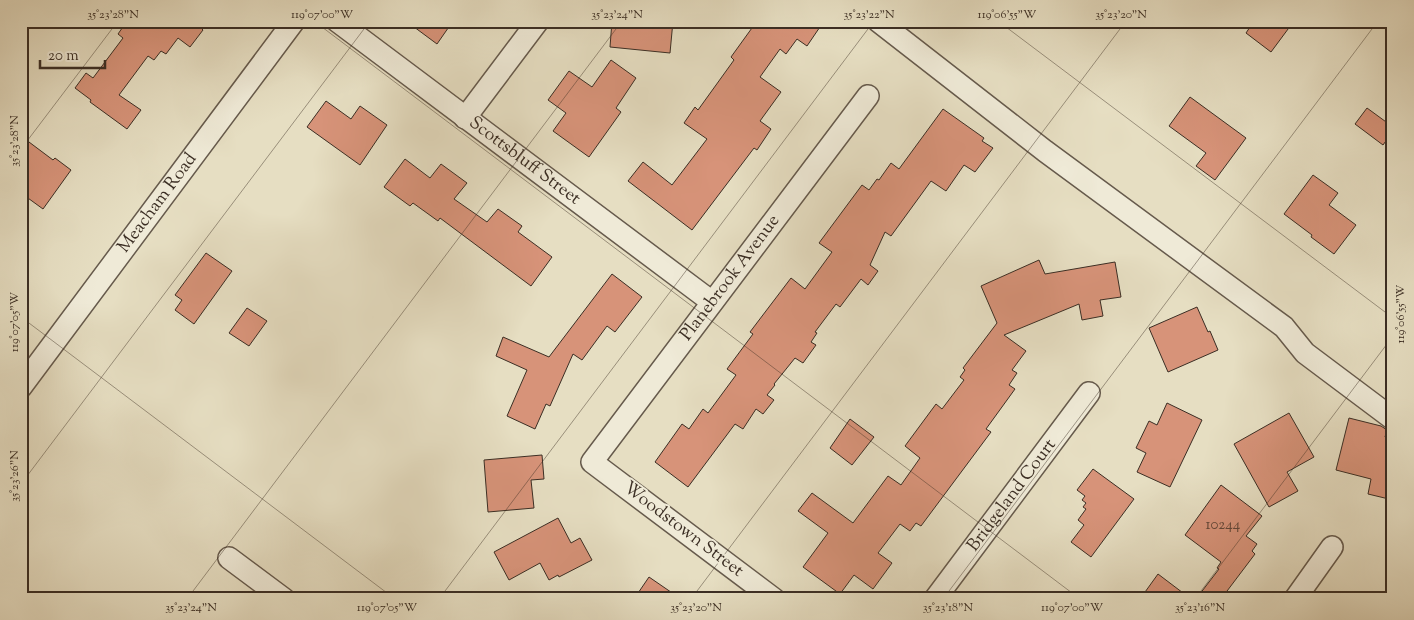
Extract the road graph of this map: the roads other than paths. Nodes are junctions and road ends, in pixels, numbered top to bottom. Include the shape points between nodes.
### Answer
1 (294, 21) edge
2 (337, 21) edge
3 (538, 21) edge
4 (878, 21) edge
5 (868, 96) dead end
6 (465, 118) junction
7 (712, 302) junction
8 (21, 387) edge
9 (1089, 393) dead end
10 (1393, 419) edge
11 (592, 462) joint
12 (1332, 547) dead end
13 (229, 558) dead end
14 (284, 599) edge
15 (774, 599) edge
16 (935, 599) edge
17 (1295, 599) edge

1 - 8 street, Meacham Road
2 - 6 street, Scottsbluff Street
3 - 6 street
4 - 10 street via 1045,151 1284,327 1306,353
5 - 7 street, Planebrook Avenue
6 - 7 street, Scottsbluff Street
7 - 11 street, Planebrook Avenue
9 - 16 street, Bridgeland Court
11 - 15 street, Woodstown Street
12 - 17 street
13 - 14 street

